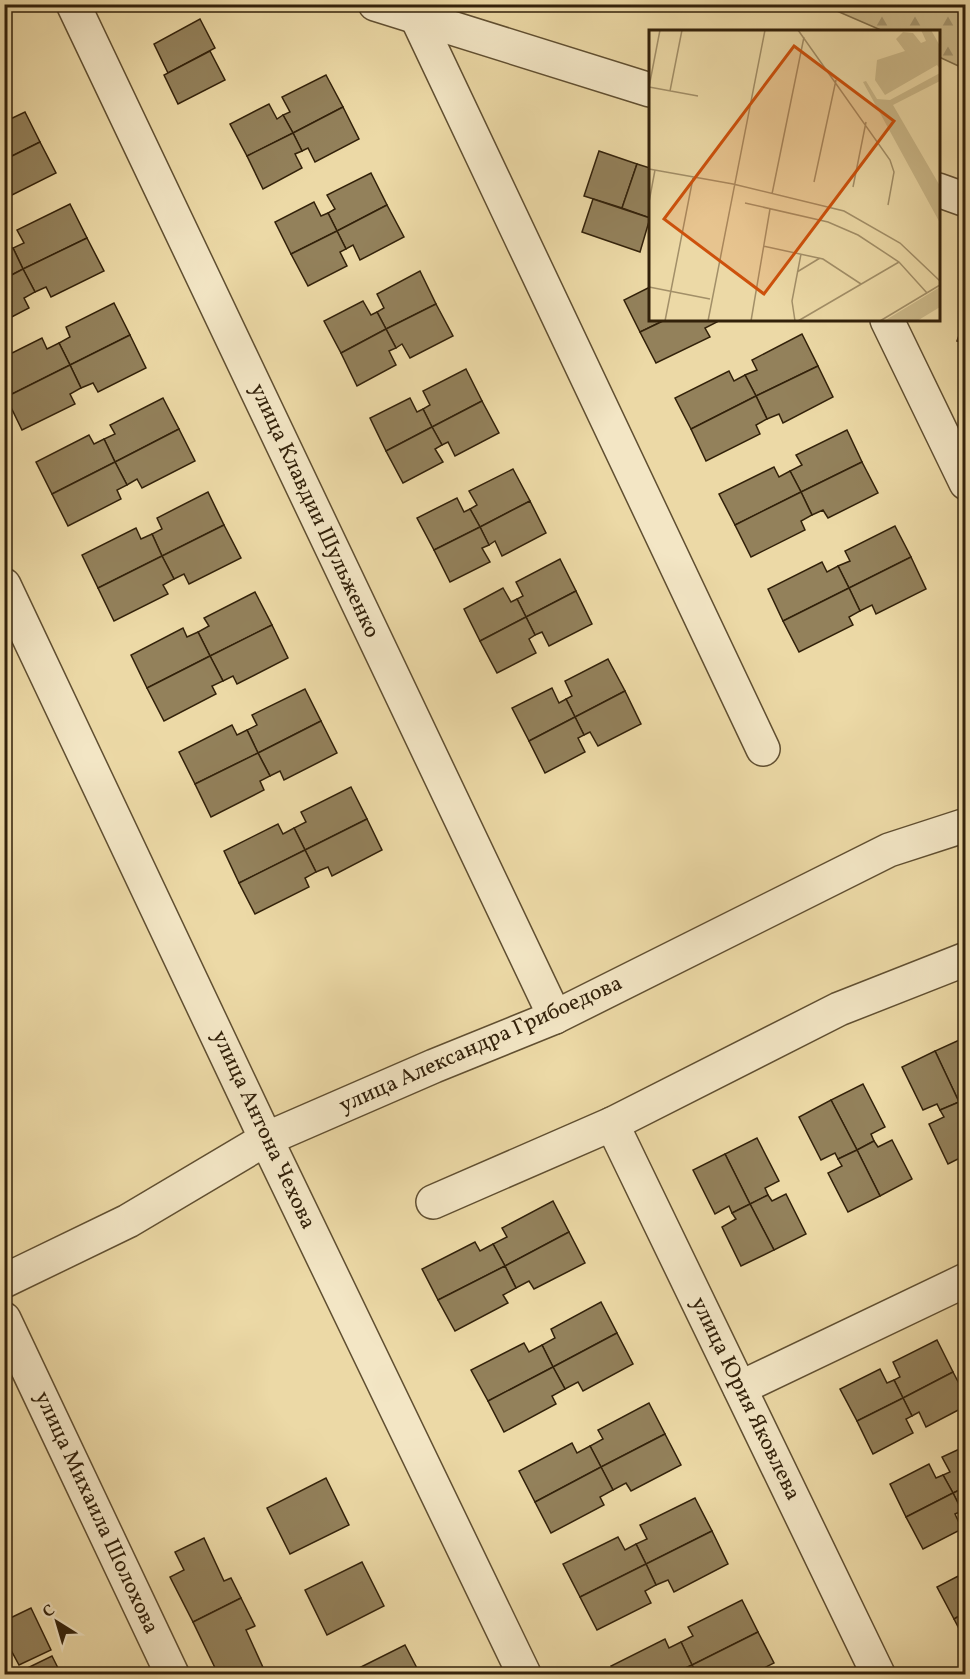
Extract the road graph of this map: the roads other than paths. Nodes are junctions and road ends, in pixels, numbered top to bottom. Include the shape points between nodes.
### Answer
1 (73, 4) edge
2 (375, 4) edge
3 (416, 16) junction
4 (649, 89) edge
5 (940, 190) edge
6 (966, 200) edge
7 (887, 321) edge
8 (966, 483) edge
9 (4, 585) edge
10 (763, 749) dead end
11 (966, 825) edge
12 (966, 958) edge
13 (555, 1017) junction
14 (612, 1124) junction
15 (266, 1139) junction
16 (434, 1202) dead end
17 (966, 1280) edge
18 (4, 1281) edge
19 (4, 1319) edge
20 (740, 1388) junction
21 (172, 1674) edge
22 (524, 1674) edge
23 (878, 1674) edge

1 - 13 street, улица Клавдии Шульженко
2 - 3 street
3 - 4 street
3 - 10 street
5 - 6 street
7 - 8 street
9 - 15 street, улица Антона Чехова
11 - 13 street, улица Александра Грибоедова via 889,850
12 - 14 street via 839,1009
13 - 15 street, улица Александра Грибоедова
14 - 16 street
14 - 20 street, улица Юрия Яковлева
15 - 18 street, улица Александра Грибоедова via 128,1221
15 - 22 street, улица Антона Чехова
17 - 20 street
19 - 21 street, улица Михаила Шолохова
20 - 23 street, улица Юрия Яковлева

